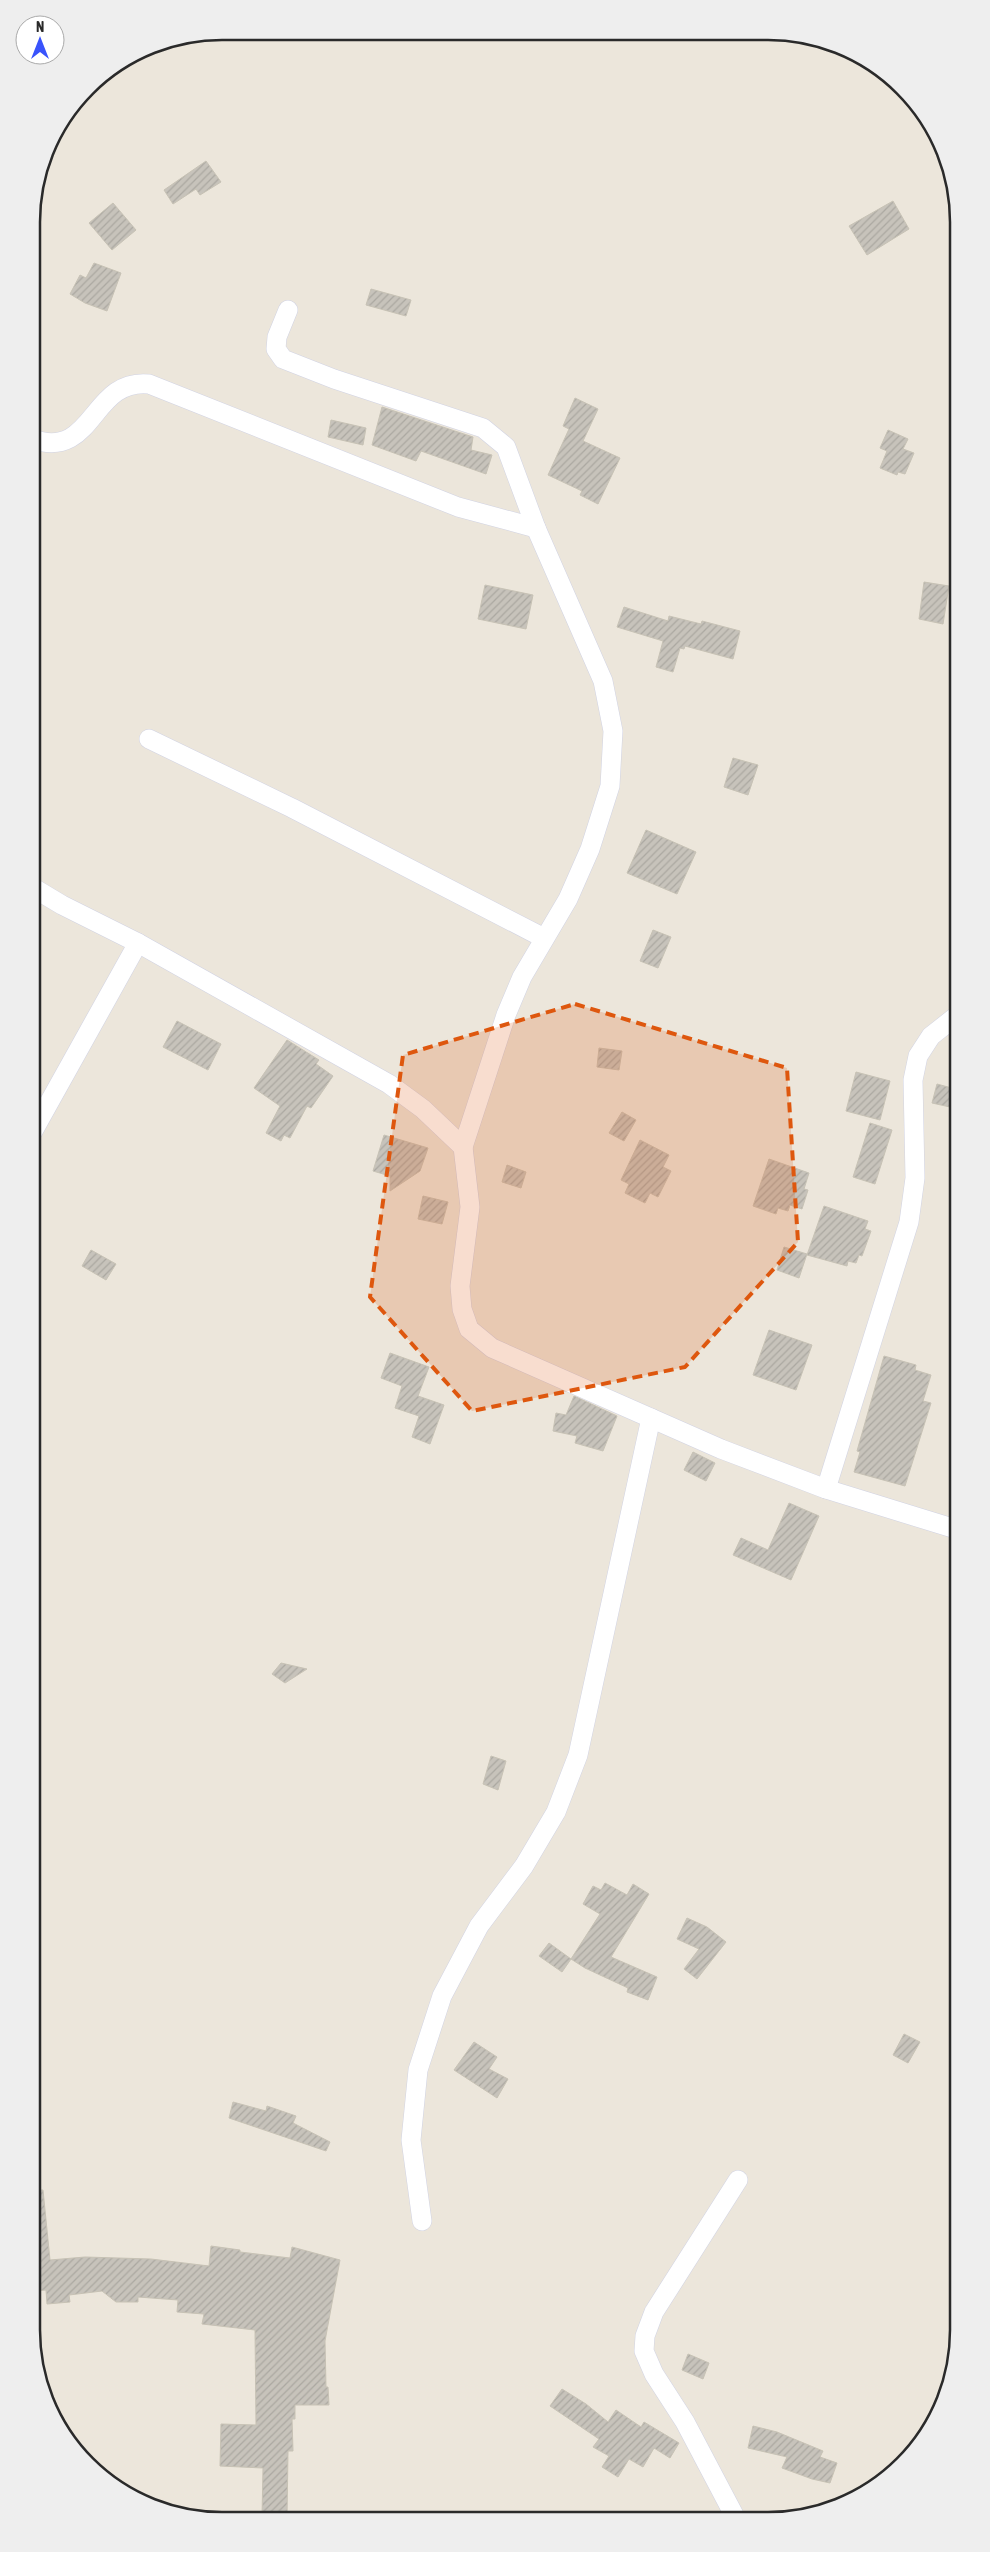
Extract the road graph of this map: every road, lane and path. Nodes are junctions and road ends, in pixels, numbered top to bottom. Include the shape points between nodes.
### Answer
1 (288, 310) dead end
2 (40, 441) edge
3 (536, 528) junction
4 (149, 739) dead end
5 (40, 892) edge
6 (544, 938) junction
7 (138, 943) junction
8 (950, 1021) edge
9 (40, 1121) edge
10 (463, 1147) junction
11 (651, 1418) junction
12 (826, 1489) junction
13 (950, 1528) edge
14 (738, 2180) dead end
15 (422, 2221) dead end
16 (732, 2512) edge

1 - 3 street via 277,337 276,348 283,359 334,380 483,428 496,437 506,447
2 - 3 street via 52,444 66,442 122,386 149,384 458,507
3 - 6 street via 603,681 613,731 610,786 590,849 568,899
4 - 6 street via 292,808
5 - 7 street
6 - 10 street via 506,1015
7 - 9 street
7 - 10 street via 389,1084 423,1109
8 - 12 street via 931,1036 918,1056 913,1080 916,1136 910,1222
10 - 11 street via 470,1207 460,1286 462,1309 469,1328 492,1348
11 - 12 street
11 - 15 street via 578,1755 556,1812 524,1866 479,1926 442,1996 418,2070 411,2140
12 - 13 street
14 - 16 street via 654,2312 645,2336 644,2351

